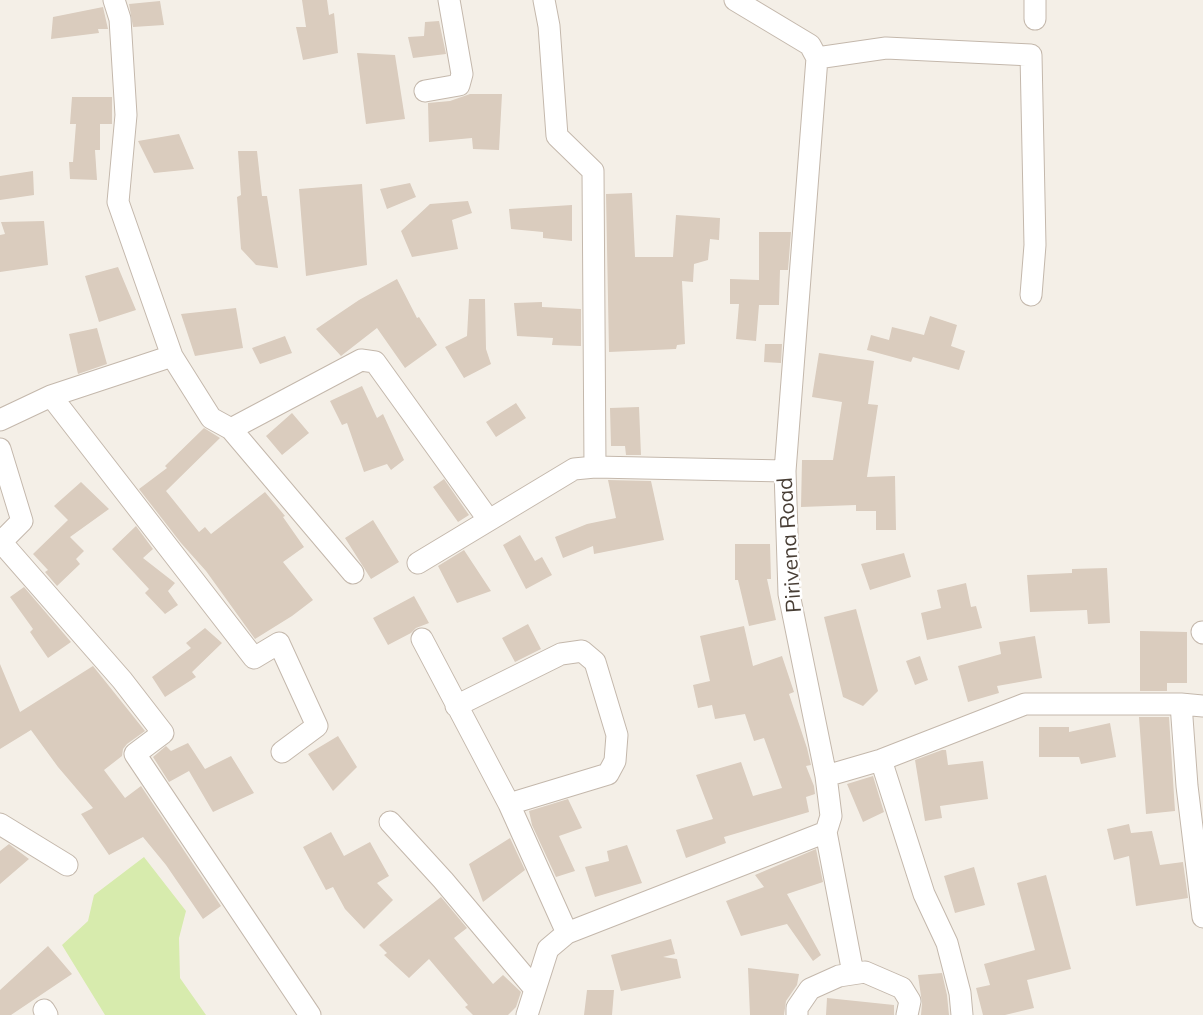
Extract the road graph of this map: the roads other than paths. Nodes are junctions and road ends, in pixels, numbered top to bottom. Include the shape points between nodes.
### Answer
1 (114, 0) edge
2 (450, 0) edge
3 (544, 0) edge
4 (735, 0) edge
5 (817, 58) junction
6 (425, 91) dead end
7 (1031, 295) dead end
8 (172, 356) junction
9 (51, 396) junction
10 (0, 420) edge
11 (231, 429) junction
12 (0, 449) edge
13 (595, 467) junction
14 (785, 471) junction
15 (488, 519) junction
16 (1, 543) edge
17 (418, 563) dead end
18 (353, 573) dead end
19 (422, 639) dead end
20 (1181, 704) junction
21 (456, 706) junction
22 (1203, 706) edge
23 (282, 752) dead end
24 (881, 760) junction
25 (826, 776) junction
26 (509, 804) junction
27 (390, 822) dead end
28 (0, 824) edge
29 (826, 832) junction
30 (67, 865) dead end
31 (1203, 917) edge
32 (567, 933) junction
33 (853, 973) junction
34 (534, 988) junction
35 (310, 1015) edge
36 (526, 1015) edge
37 (796, 1015) edge
38 (908, 1015) edge
39 (962, 1015) edge

1 - 8 street via 120,19 126,115 118,202
2 - 6 street via 462,74 459,85
3 - 13 street via 557,136 593,171
4 - 5 street via 810,45
5 - 7 street via 886,48 1031,55 1035,245
5 - 14 street, Pirivena Road
8 - 9 street
8 - 11 street via 211,418
9 - 10 street
9 - 23 street via 254,658 279,644 317,726
11 - 15 street via 361,360 375,362
11 - 18 street
12 - 16 street via 22,521
13 - 14 street
13 - 15 street via 574,469
14 - 25 street, Pirivena Road via 789,594
15 - 17 street
16 - 35 street via 122,680 163,733 135,754
19 - 21 street
20 - 22 street
20 - 24 street via 1025,704
20 - 31 street
21 - 26 street
21 - 26 street via 561,654 582,651 595,662 617,735 615,761 608,774
24 - 25 street
24 - 39 street via 924,894 947,943
25 - 29 street, Pirivena Road via 831,816
26 - 32 street
27 - 34 street
28 - 30 street
29 - 32 street
29 - 33 street, Pirivena Road
32 - 34 street via 548,949
33 - 37 street via 810,989
33 - 38 street via 866,972 902,988 910,1001
34 - 36 street

